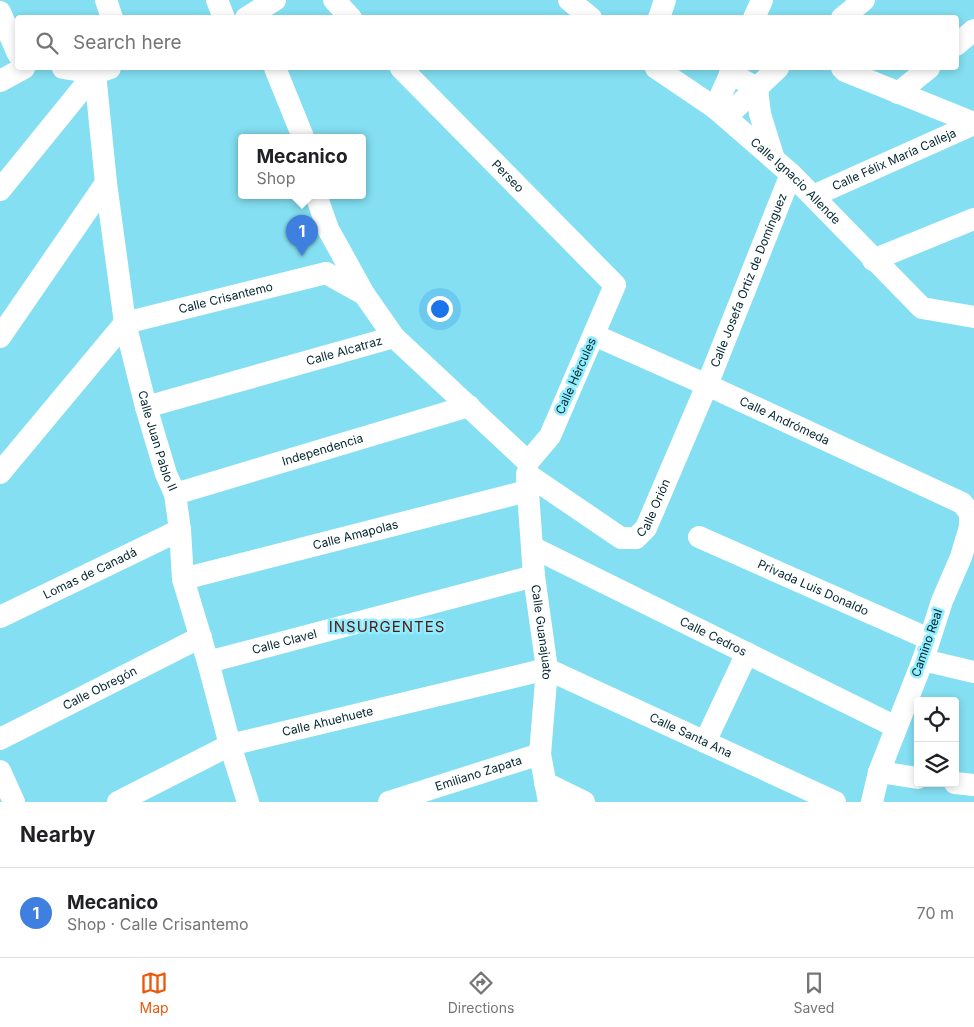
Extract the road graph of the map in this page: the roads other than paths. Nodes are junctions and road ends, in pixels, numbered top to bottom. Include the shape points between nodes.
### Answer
1 (106, 0) edge
2 (217, 0) edge
3 (274, 0) edge
4 (334, 0) edge
5 (569, 0) edge
6 (665, 0) edge
7 (762, 0) edge
8 (864, 0) edge
9 (0, 12) edge
10 (111, 15) edge
11 (223, 15) edge
12 (252, 15) edge
13 (348, 15) edge
14 (587, 15) edge
15 (660, 15) edge
16 (755, 15) edge
17 (846, 15) edge
18 (974, 30) edge
19 (959, 42) edge
20 (15, 47) edge
21 (19, 70) edge
22 (103, 70) edge
23 (276, 70) edge
24 (403, 70) edge
25 (659, 70) edge
26 (731, 70) edge
27 (776, 70) edge
28 (844, 70) edge
29 (927, 70) edge
30 (0, 81) edge
31 (757, 88) junction
32 (898, 93) junction
33 (721, 112) junction
34 (974, 124) edge
35 (302, 134) edge
36 (783, 167) junction
37 (106, 183) junction
38 (0, 190) edge
39 (813, 196) junction
40 (317, 199) edge
41 (974, 220) edge
42 (328, 229) junction
43 (873, 260) junction
44 (326, 273) junction
45 (615, 285) joint
46 (364, 294) junction
47 (974, 317) edge
48 (125, 324) junction
49 (594, 335) junction
50 (0, 337) edge
51 (394, 337) junction
52 (707, 385) junction
53 (469, 406) junction
54 (146, 408) junction
55 (0, 473) edge
56 (528, 476) junction
57 (175, 494) junction
58 (970, 513) joint
59 (180, 530) junction
60 (699, 537) dead end
61 (532, 547) junction
62 (968, 559) edge
63 (534, 576) junction
64 (183, 579) junction
65 (0, 617) edge
66 (201, 638) junction
67 (926, 649) junction
68 (747, 653) junction
69 (208, 662) junction
70 (547, 669) junction
71 (974, 672) edge
72 (896, 727) junction
73 (0, 739) edge
74 (705, 742) junction
75 (230, 745) junction
76 (540, 754) junction
77 (0, 771) edge
78 (879, 772) junction
79 (914, 777) edge
80 (959, 783) edge
81 (974, 785) edge
82 (547, 792) edge
83 (14, 802) edge
84 (118, 802) edge
85 (248, 802) edge
86 (389, 802) edge
87 (584, 802) edge
88 (835, 802) edge
89 (872, 802) edge

1 - 10 street
2 - 11 street
3 - 12 street
4 - 13 street
5 - 14 street
6 - 15 street
7 - 16 street
8 - 17 street
9 - 20 street
18 - 19 street
21 - 30 street
22 - 37 street, Calle Juan Pablo II
22 - 38 street
23 - 35 street
24 - 45 street, Perseo
25 - 33 street, Calle Ignacio Allende
26 - 31 street
26 - 33 street
27 - 31 street
28 - 32 street
29 - 32 street
31 - 33 street
31 - 36 street via 760,114
32 - 34 street
33 - 36 street, Calle Ignacio Allende
34 - 39 street, Calle Félix María Calleja
36 - 39 street, Calle Ignacio Allende
36 - 52 street, Calle Josefa Ortiz de Domínguez
37 - 48 street, Calle Juan Pablo II
37 - 50 street
39 - 43 street, Calle Ignacio Allende
40 - 42 street
41 - 43 street
42 - 44 street
42 - 46 street
43 - 47 street, Calle Ignacio Allende via 922,308
44 - 46 street
44 - 48 street, Calle Crisantemo
45 - 49 street, Calle Hércules
46 - 51 street
48 - 54 street, Calle Juan Pablo II
48 - 55 street
49 - 52 street, Calle Andrómeda
49 - 56 street, Calle Hércules via 550,436
51 - 53 street, Calle Alcatraz
51 - 54 street, Calle Alcatraz
52 - 56 street, Calle Orión via 646,528 636,538 621,538
52 - 58 street, Calle Andrómeda via 962,503
53 - 56 street, Calle Alcatraz
53 - 57 street, Independencia
54 - 57 street, Calle Juan Pablo II
56 - 61 street, Calle Guanajuato
56 - 64 street, Calle Amapolas
57 - 59 street, Calle Juan Pablo II
58 - 62 street, Camino Real
59 - 64 street, Calle Juan Pablo II
59 - 65 street, Lomas de Canadá
60 - 67 street, Privada Luis Donaldo
61 - 63 street, Calle Guanajuato
61 - 68 street, Calle Cedros
62 - 67 street, Camino Real via 942,601
63 - 69 street, Calle Clavel
63 - 70 street, Calle Guanajuato
64 - 66 street, Calle Juan Pablo II
66 - 69 street, Calle Juan Pablo II
66 - 73 street, Calle Obregón
67 - 71 street, Privada Luis Donaldo
67 - 72 street, Camino Real
68 - 72 street, Calle Cedros
68 - 74 street
69 - 75 street, Calle Juan Pablo II
70 - 74 street, Calle Santa Ana
70 - 75 street, Calle Ahuehuete
70 - 76 street, Calle Guanajuato
72 - 78 street, Camino Real
74 - 88 street, Calle Santa Ana
75 - 84 street, Calle Ahuehuete
75 - 85 street, Calle Juan Pablo II
76 - 82 street, Calle Guanajuato
76 - 86 street, Emiliano Zapata
77 - 83 street
78 - 79 street
78 - 89 street, Camino Real
80 - 81 street
82 - 87 street

